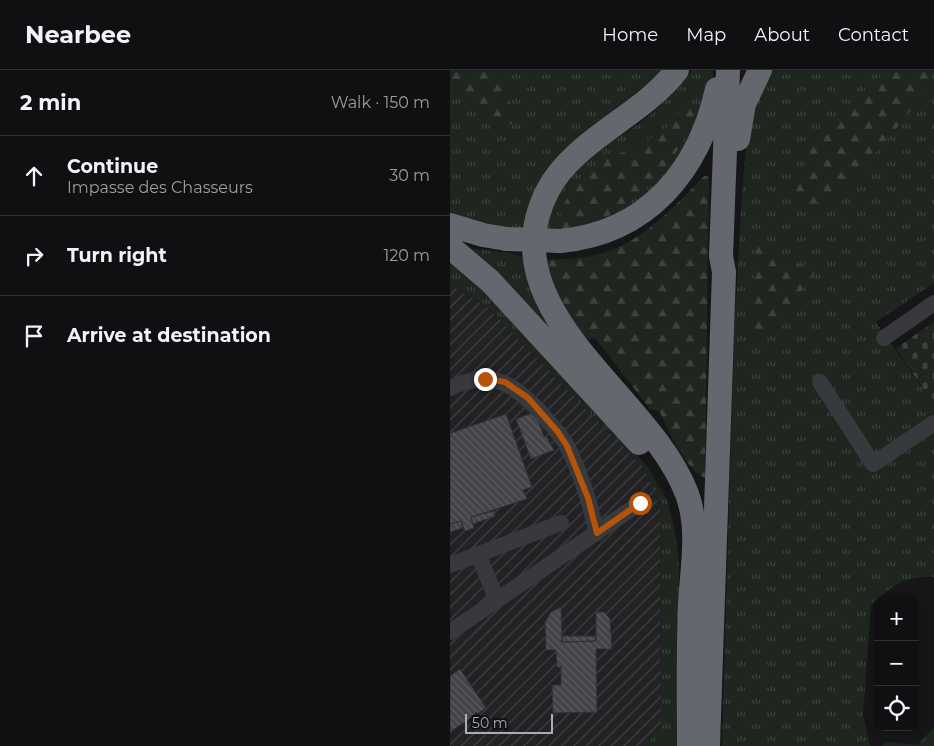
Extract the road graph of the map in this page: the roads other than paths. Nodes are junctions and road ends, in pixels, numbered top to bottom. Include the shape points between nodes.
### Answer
1 (677, 70) edge
2 (719, 70) edge
3 (728, 70) edge
4 (760, 70) edge
5 (450, 225) edge
6 (450, 247) edge
7 (724, 272) junction
8 (934, 303) edge
9 (884, 338) dead end
10 (820, 382) dead end
11 (450, 388) edge
12 (934, 423) edge
13 (640, 503) dead end
14 (560, 523) dead end
15 (597, 533) junction
16 (478, 554) junction
17 (450, 565) edge
18 (497, 600) junction
19 (690, 602) junction
20 (450, 632) edge
21 (689, 746) edge
22 (708, 746) edge

1 - 19 highway via 663,87 556,176 540,206 533,248 541,287 558,318 653,435 683,483 693,526
2 - 5 highway, bridge via 705,132 688,165 645,208 618,225 591,236 560,241 507,239
3 - 7 highway via 721,256
4 - 7 highway via 748,93 740,123 729,255
6 - 19 highway via 498,288 661,469 677,502 683,528
7 - 22 highway
8 - 9 street
10 - 12 street via 873,464
11 - 15 street via 461,382 485,379 505,382 528,398 567,446 588,498
13 - 15 street
14 - 16 street
15 - 18 street
16 - 17 street
16 - 18 street
18 - 20 street
19 - 21 highway

